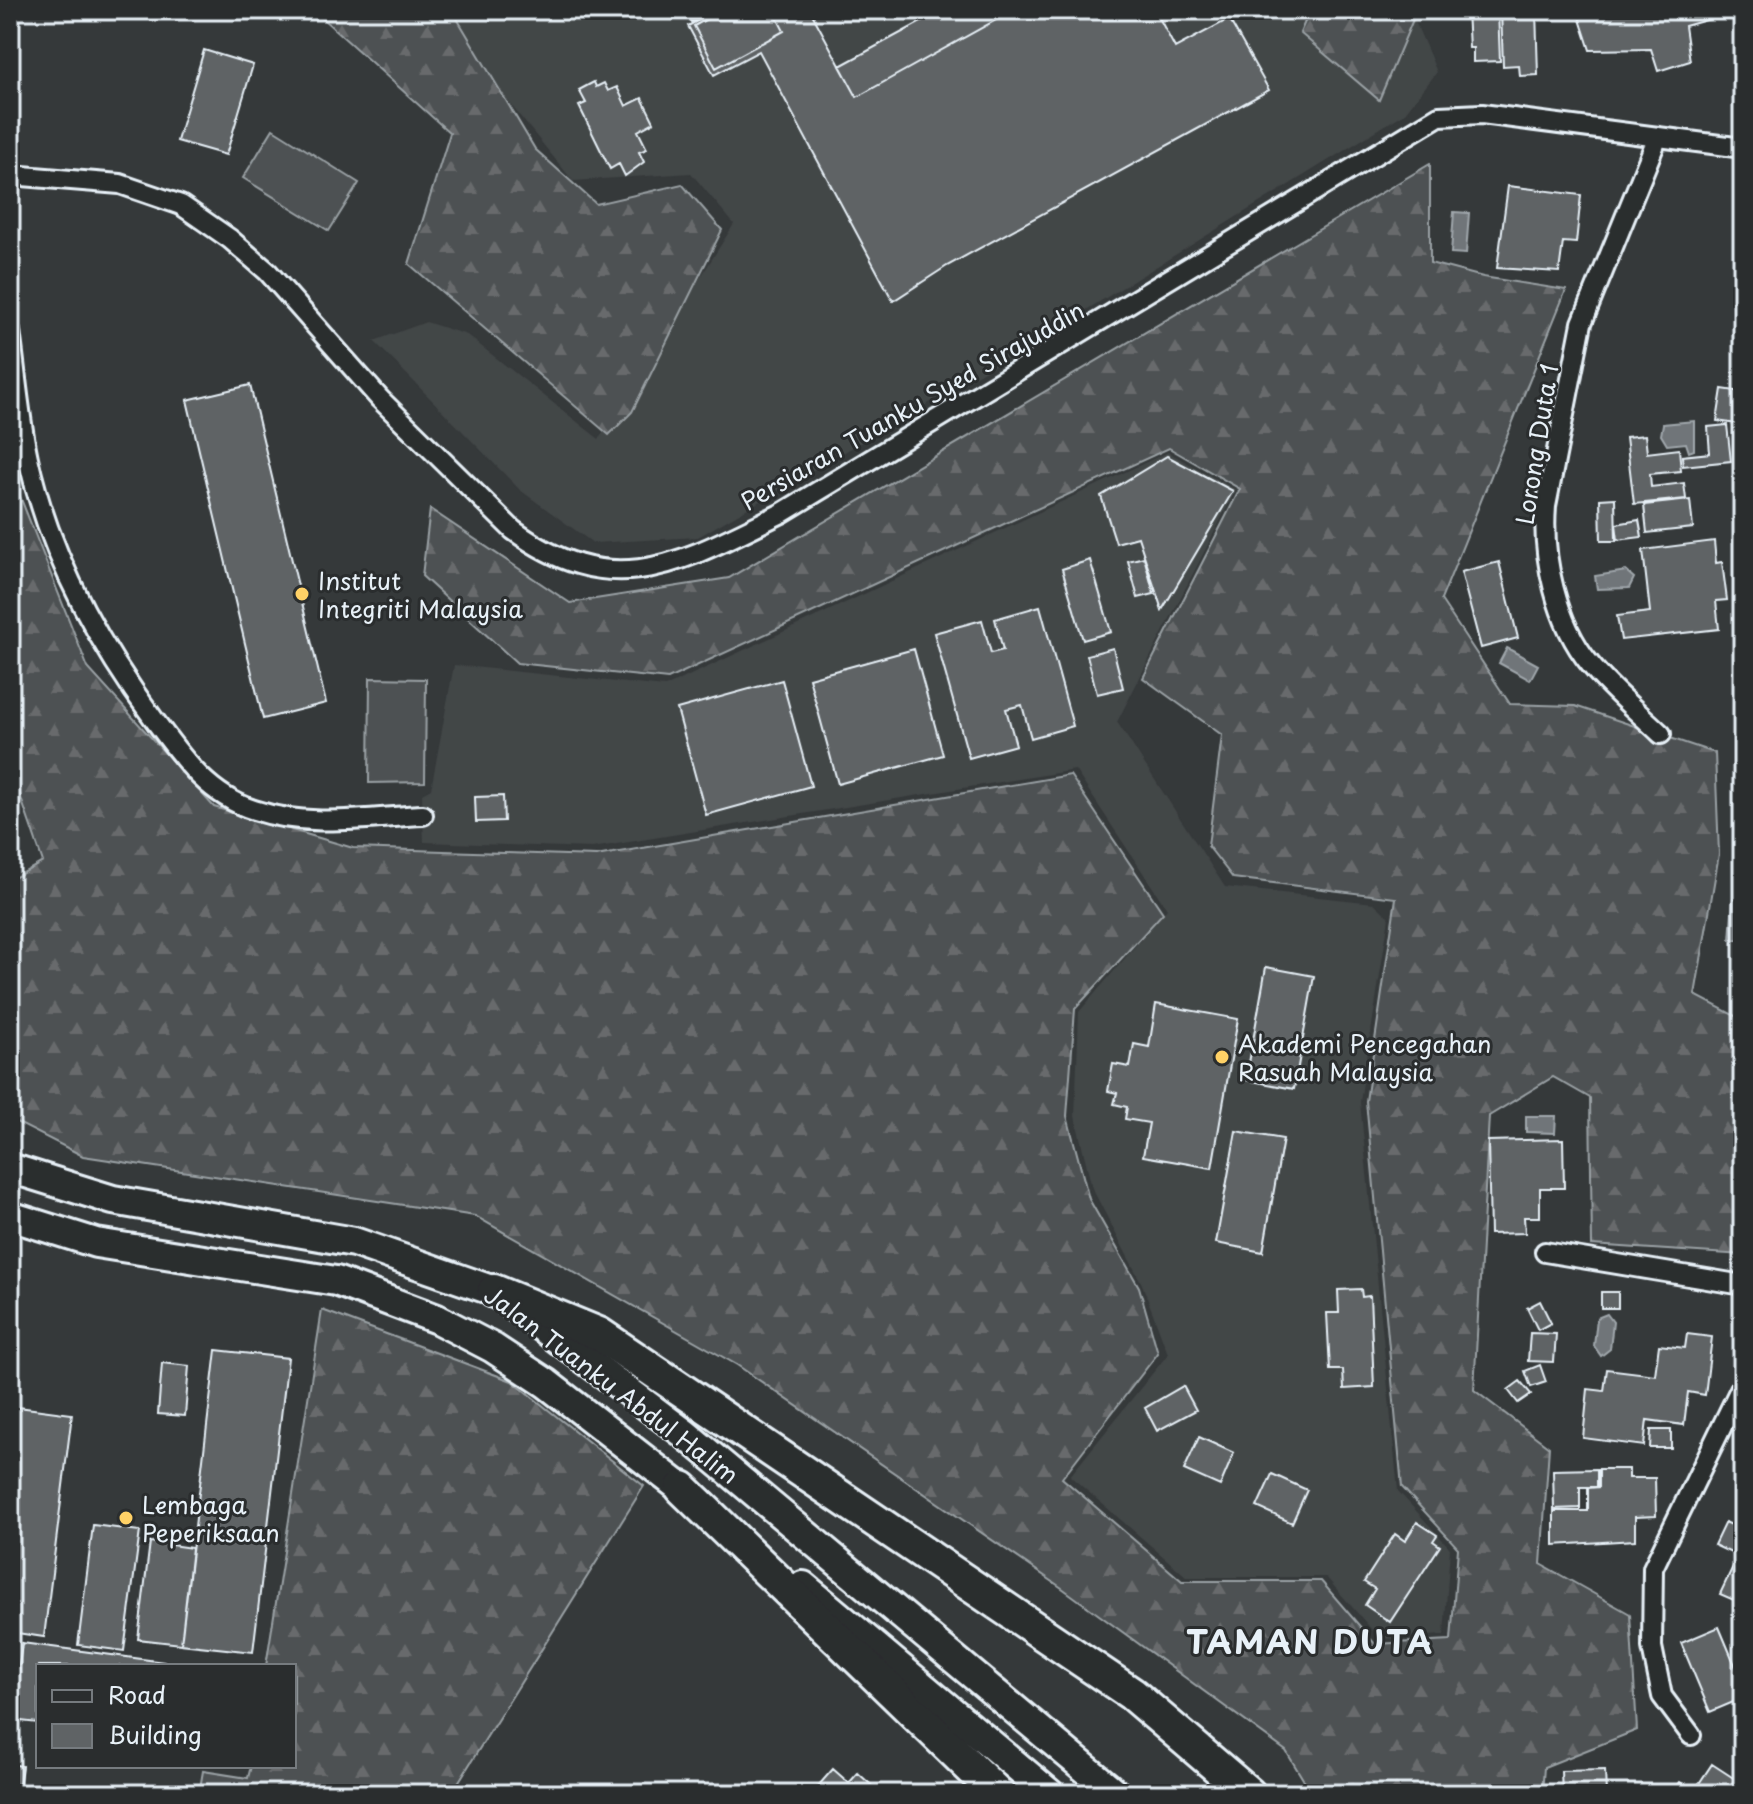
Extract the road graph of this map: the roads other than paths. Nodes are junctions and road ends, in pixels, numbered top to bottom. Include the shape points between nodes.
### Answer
1 (1657, 139) junction
2 (1743, 148) edge
3 (10, 175) edge
4 (10, 331) edge
5 (1661, 734) dead end
6 (423, 815) dead end
7 (10, 1168) edge
8 (10, 1216) edge
9 (10, 1231) edge
10 (96, 1243) junction
11 (1545, 1252) dead end
12 (1743, 1285) edge
13 (494, 1291) junction
14 (1743, 1383) edge
15 (682, 1488) junction
16 (1691, 1735) dead end
17 (998, 1794) edge
18 (1050, 1794) edge
19 (1116, 1794) edge
20 (1249, 1794) edge

1 - 2 street, Persiaran Tuanku Syed Sirajuddin
1 - 3 street, Persiaran Tuanku Syed Sirajuddin via 1482,114 1439,116 782,513 695,555 630,573 571,560 535,546 513,530 380,399 268,272 181,205 120,184
1 - 5 street, Lorong Duta 1 via 1582,323 1548,490 1544,535 1547,564 1566,620 1588,663
4 - 6 street via 27,456 73,593 127,682 183,759 215,791 255,811 320,821
7 - 13 main road, Jalan Tuanku Abdul Halim via 113,1200 354,1242
8 - 10 main road, Jalan Tuanku Abdul Halim
9 - 10 main road
10 - 15 main road, Jalan Tuanku Abdul Halim via 336,1281 437,1319 546,1383
11 - 12 street
13 - 19 main road, Jalan Tuanku Abdul Halim via 685,1434
13 - 20 highway via 599,1334 1132,1694
14 - 16 street via 1653,1568 1652,1647 1662,1696
15 - 17 highway
15 - 18 main road, Jalan Tuanku Abdul Halim

